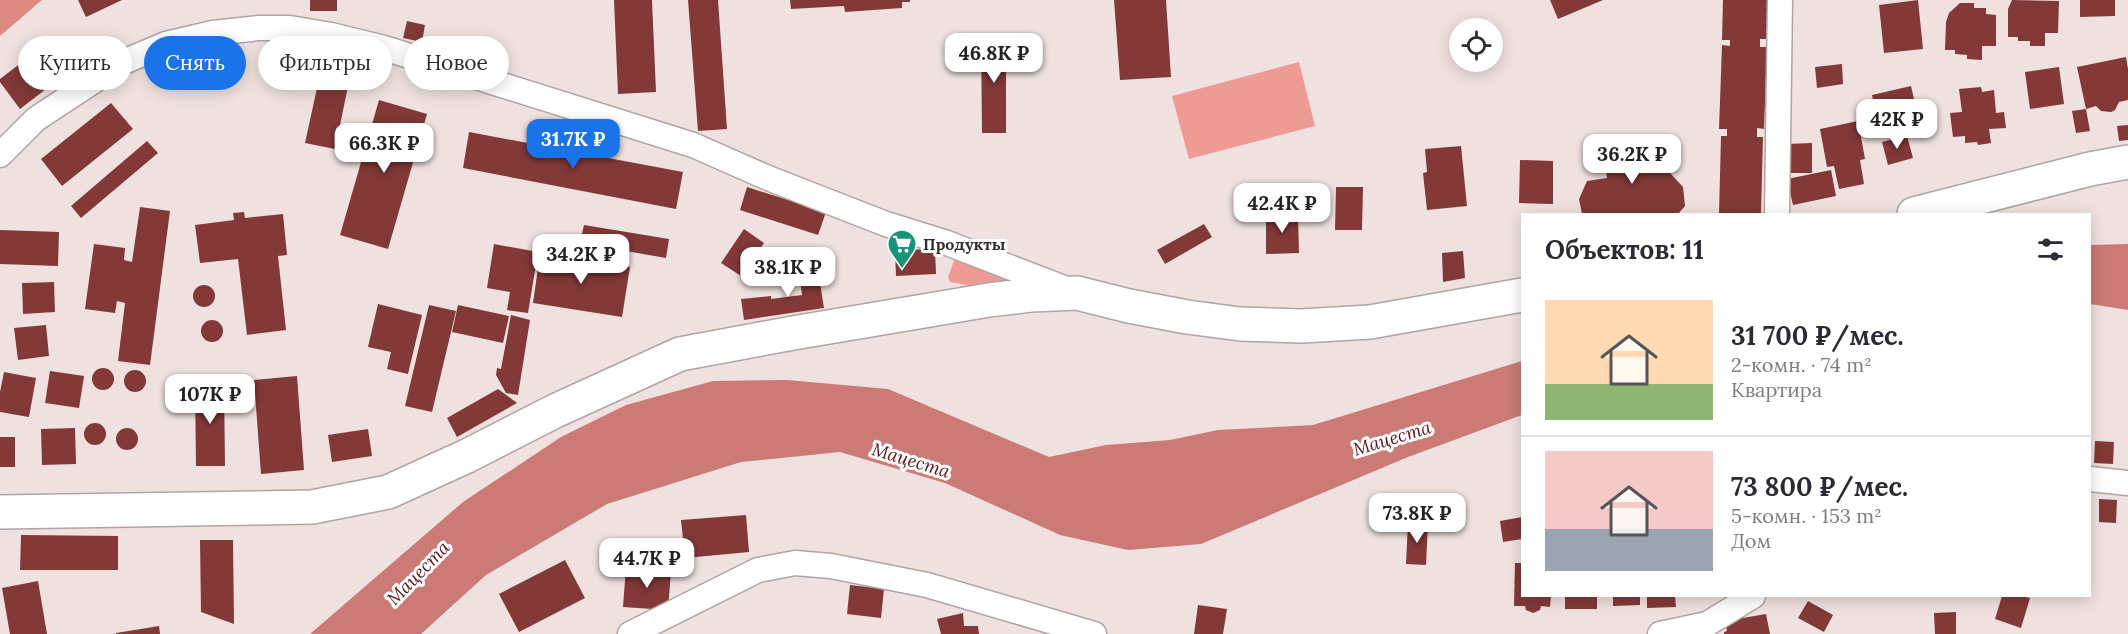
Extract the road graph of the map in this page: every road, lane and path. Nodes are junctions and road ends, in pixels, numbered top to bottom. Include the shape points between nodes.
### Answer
1 (1780, 0) edge
2 (0, 154) edge
3 (2128, 162) edge
4 (1777, 213) edge
5 (1918, 213) edge
6 (1077, 293) junction
7 (1521, 295) edge
8 (2091, 479) edge
9 (2128, 483) edge
10 (0, 512) edge
11 (1751, 597) edge
12 (630, 634) edge
13 (1094, 634) edge
14 (1660, 634) edge

1 - 4 street
2 - 6 street via 36,119 121,63 166,44 213,33 290,28 384,48 693,145 865,216
3 - 5 main road
6 - 7 main road via 1187,317 1301,326 1370,322
6 - 10 main road via 988,300 680,354 410,483 347,501 312,507
8 - 9 street
11 - 14 street via 1707,624
12 - 13 street via 758,570 795,563 927,585

